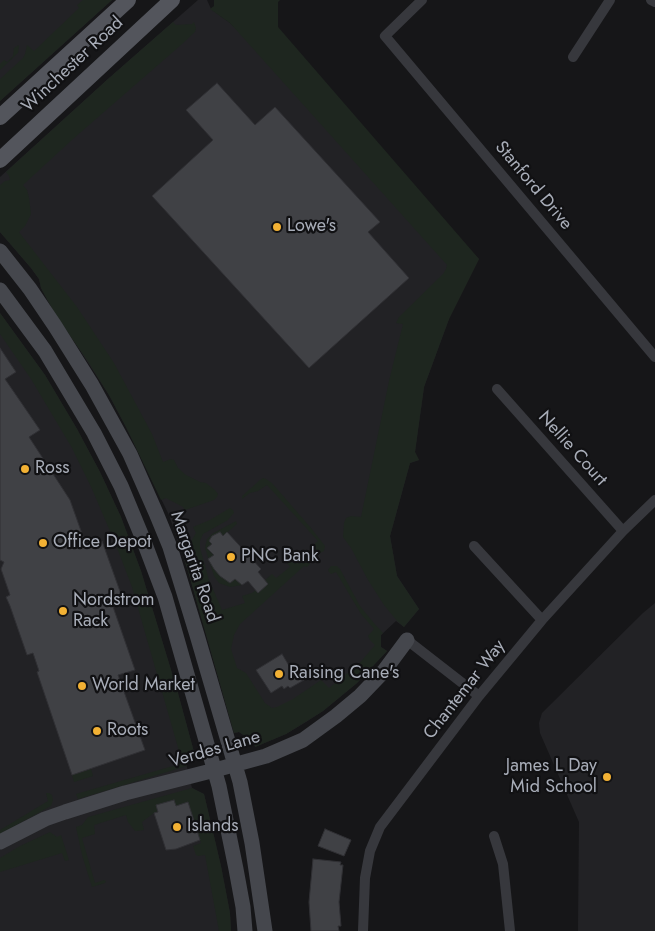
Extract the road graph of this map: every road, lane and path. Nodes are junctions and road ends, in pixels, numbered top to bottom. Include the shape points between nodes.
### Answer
1 (128, 0) edge
2 (172, 0) edge
3 (422, 0) edge
4 (610, 0) edge
5 (651, 0) edge
6 (655, 2) edge
7 (573, 57) dead end
8 (0, 117) edge
9 (0, 160) edge
10 (0, 251) edge
11 (0, 290) edge
12 (655, 357) edge
13 (497, 389) dead end
14 (94, 433) junction
15 (655, 500) edge
16 (623, 530) junction
17 (165, 536) junction
18 (474, 546) dead end
19 (542, 620) junction
20 (407, 640) joint
21 (479, 696) junction
22 (235, 764) junction
23 (215, 770) junction
24 (494, 836) dead end
25 (0, 842) edge
26 (245, 931) edge
27 (265, 931) edge
28 (363, 931) edge
29 (510, 931) edge

1 - 8 main road, Winchester Road
2 - 9 main road, Winchester Road
3 - 12 street, Stanford Drive via 385,36
4 - 7 street
5 - 6 street
10 - 17 main road, Margarita Road via 76,357 130,454
11 - 14 main road via 45,351
13 - 16 street, Nellie Court
14 - 17 main road via 122,467 151,534 160,538
14 - 23 main road via 121,486 165,597
15 - 16 street, Chantemar Way
16 - 19 street, Chantemar Way
17 - 22 main road, Margarita Road
18 - 19 street
19 - 21 street, Chantemar Way
20 - 21 street
20 - 22 main road, Verdes Lane via 360,696 303,740 266,756
21 - 28 street, Chantemar Way via 380,827 370,851 365,878
22 - 23 main road, Verdes Lane
22 - 27 main road, Margarita Road via 252,843
23 - 25 main road, Verdes Lane via 65,812
23 - 26 main road via 236,869
24 - 29 street via 503,864

